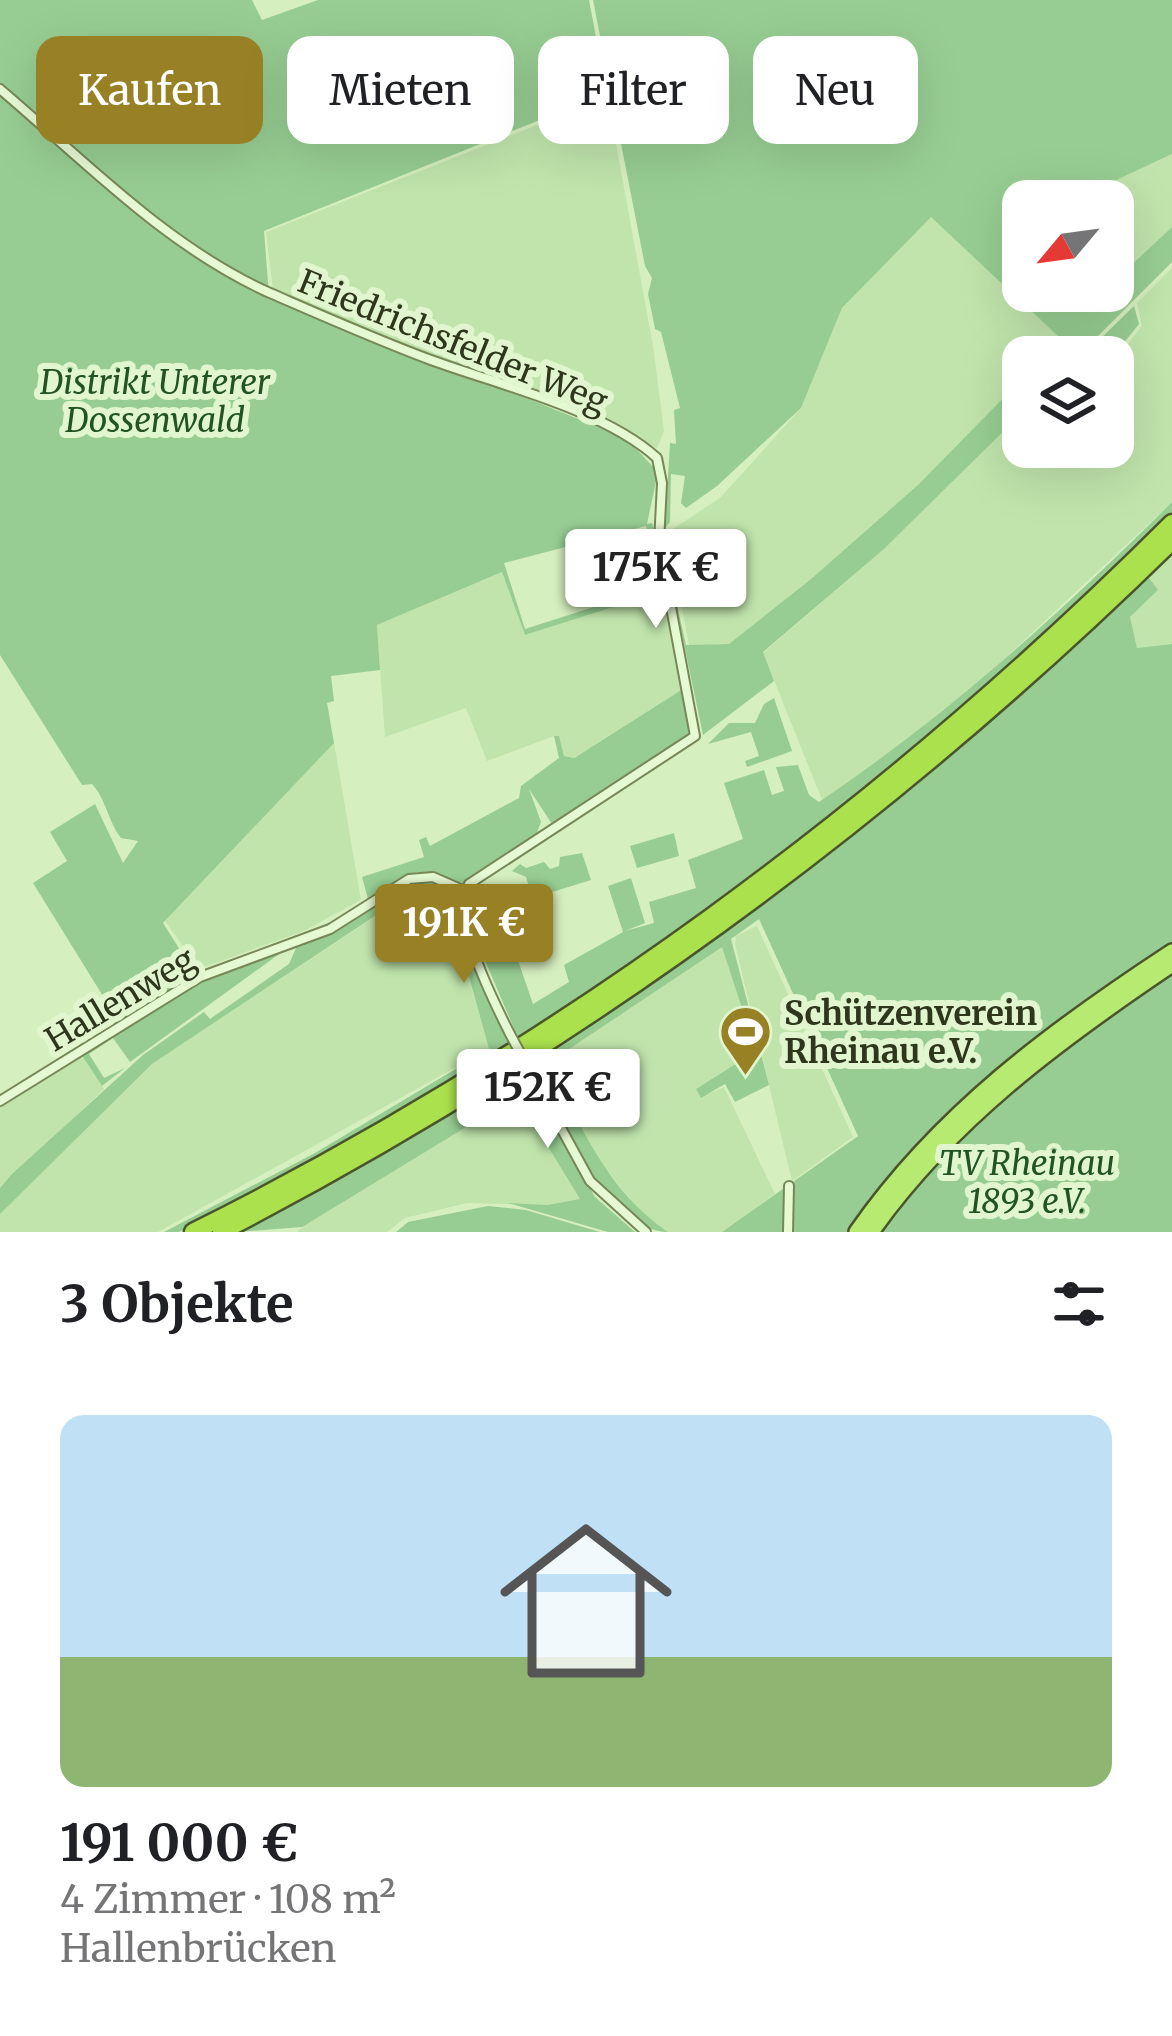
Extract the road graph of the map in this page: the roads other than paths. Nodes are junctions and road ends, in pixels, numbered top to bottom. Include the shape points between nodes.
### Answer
1 (0, 89) edge
2 (1172, 523) edge
3 (1172, 541) edge
4 (465, 891) junction
5 (1172, 952) edge
6 (1172, 964) edge
7 (0, 1101) edge
8 (789, 1186) dead end
9 (194, 1232) edge
10 (221, 1232) edge
11 (646, 1232) edge
12 (788, 1232) edge
13 (857, 1232) edge
14 (871, 1232) edge

1 - 4 street, Friedrichsfelder Weg via 158,224 238,277 541,398 652,453 661,470 660,550 695,736
2 - 9 highway via 931,745 713,916 483,1070
3 - 10 highway via 939,755 712,932 487,1082
4 - 7 street, Hallenweg via 434,877 409,879 330,929 200,977
4 - 11 street, bridge via 479,965 509,1034 590,1181
5 - 13 highway via 971,1102
6 - 14 highway via 997,1093 924,1164
8 - 12 street

